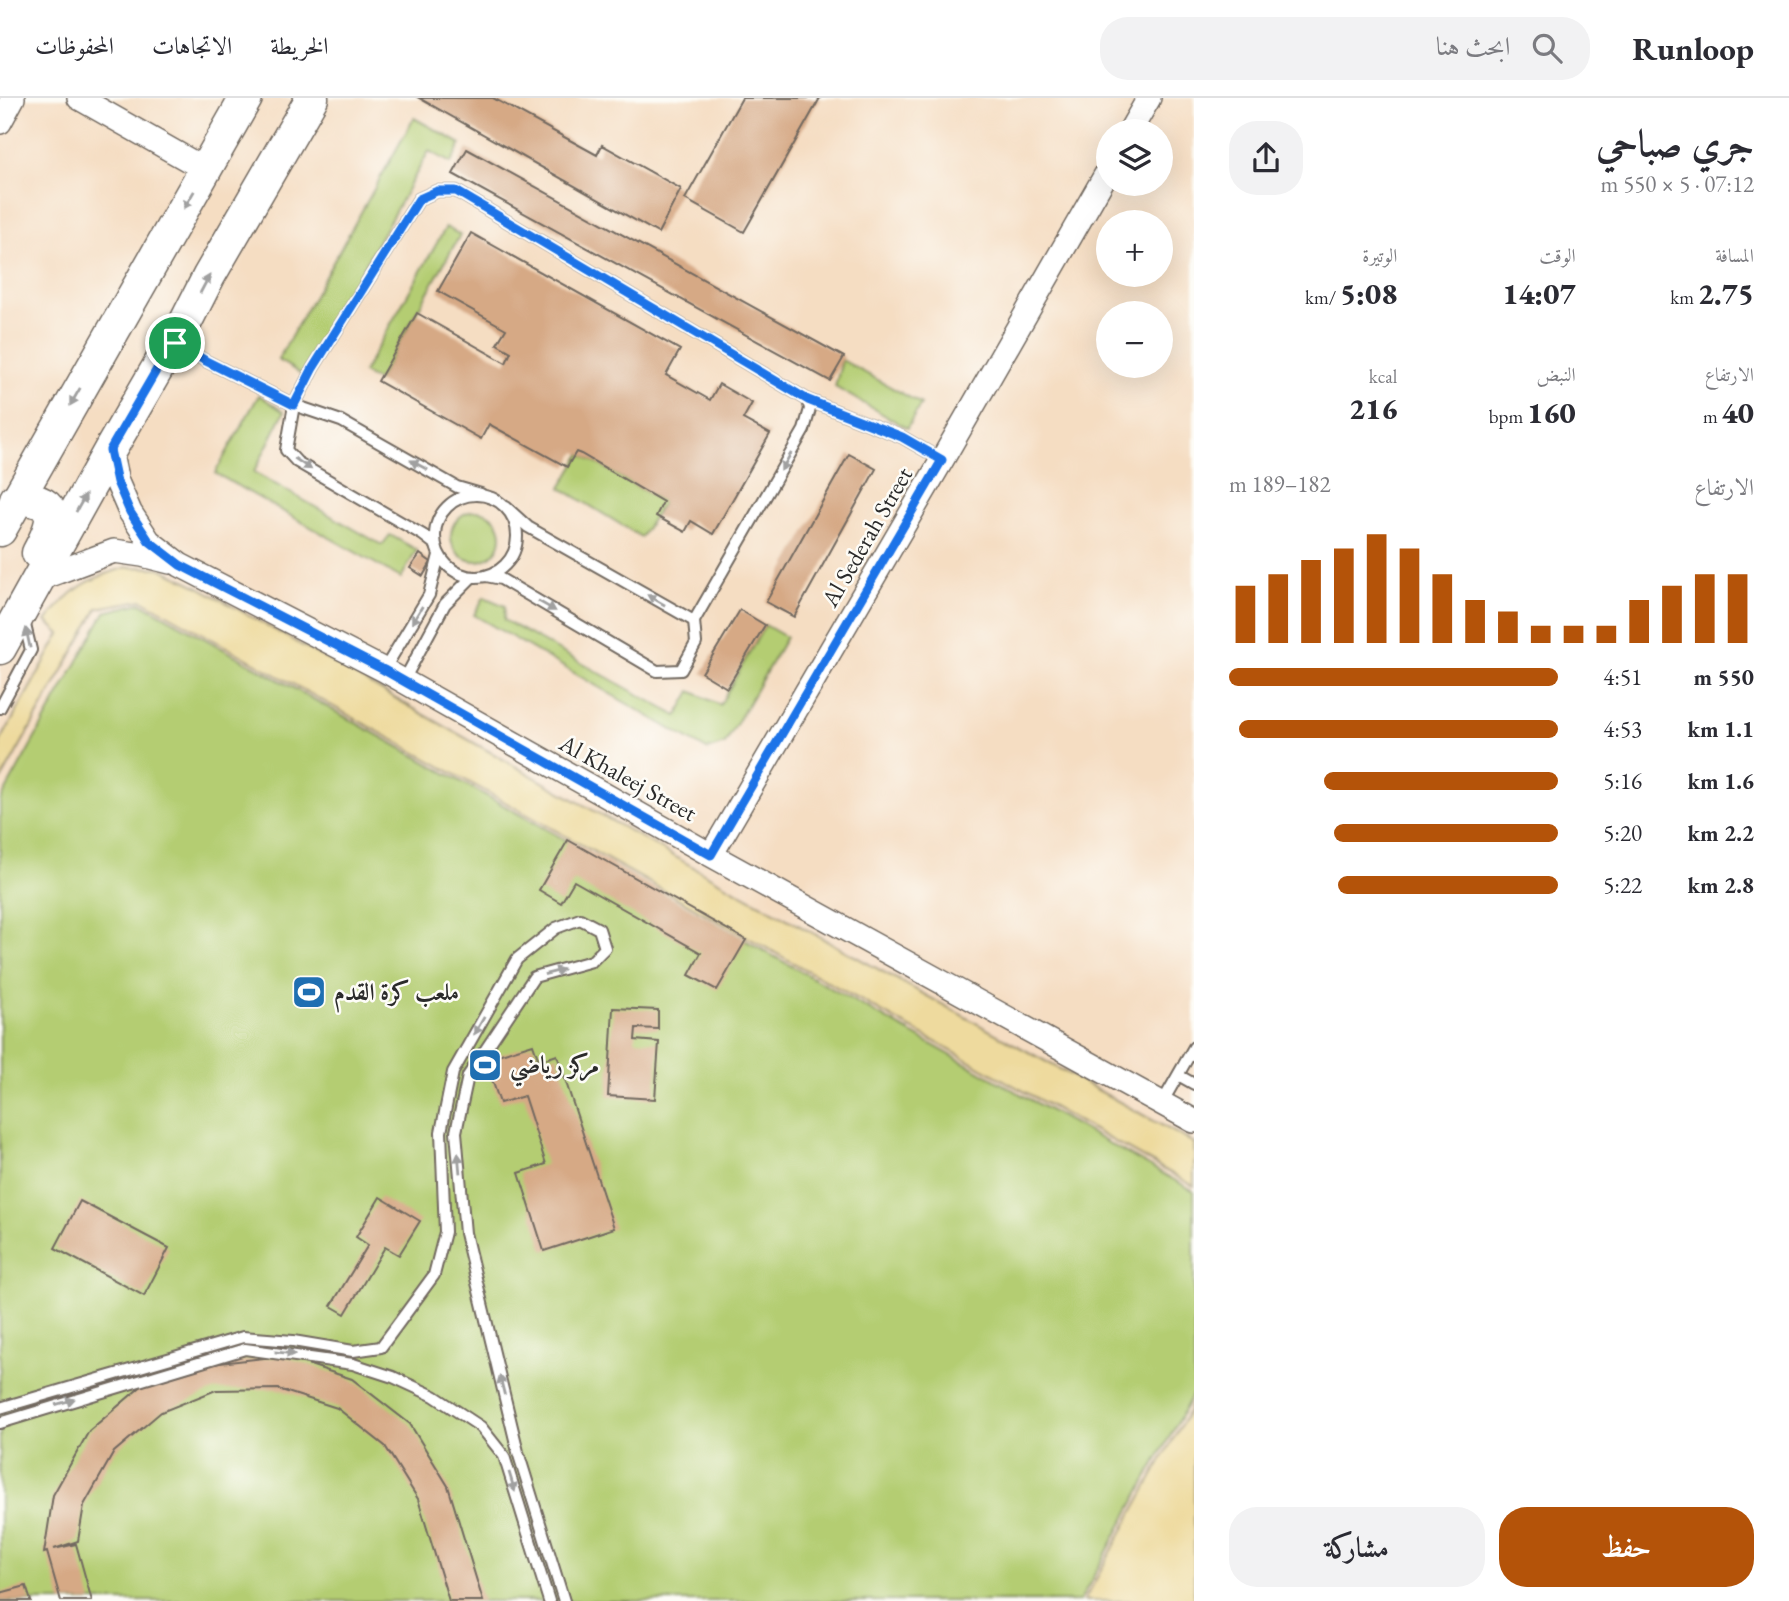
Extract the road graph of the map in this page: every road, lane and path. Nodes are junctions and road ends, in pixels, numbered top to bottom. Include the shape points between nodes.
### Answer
1 (13, 98) edge
2 (79, 98) edge
3 (246, 98) edge
4 (312, 98) edge
5 (1149, 98) edge
6 (1137, 119) edge
7 (0, 122) edge
8 (206, 170) junction
9 (1096, 192) edge
10 (175, 343) junction
11 (808, 400) junction
12 (294, 405) junction
13 (110, 450) junction
14 (942, 460) junction
15 (481, 494) junction
16 (16, 499) junction
17 (506, 507) junction
18 (0, 530) edge
19 (437, 550) junction
20 (180, 565) junction
21 (486, 576) junction
22 (472, 577) junction
23 (39, 579) junction
24 (11, 613) edge
25 (694, 621) junction
26 (0, 648) edge
27 (394, 676) junction
28 (0, 708) edge
29 (711, 855) junction
30 (1194, 1047) edge
31 (1178, 1075) junction
32 (1194, 1084) edge
33 (1162, 1103) junction
34 (1194, 1121) edge
35 (0, 1408) edge
36 (0, 1423) edge
37 (548, 1601) edge
38 (565, 1601) edge

1 - 7 street
2 - 8 street
3 - 8 street
10 -> 4 street
5 - 6 street
8 -> 16 street
9 - 14 street, Al Sederah Street
10 - 12 lane
10 - 13 street
11 - 12 lane via 456,191 437,191 419,199
11 - 14 lane via 902,437
11 -> 25 lane via 804,430
15 -> 12 lane via 457,486 341,421
12 -> 19 lane via 286,450 297,462 423,535
13 - 20 street, Al Khaleej Street via 130,512 149,541
23 -> 13 street
14 - 29 street, Al Sederah Street
15 - 17 lane
15 - 19 lane via 466,495 442,511 435,526
16 - 18 street
16 - 24 street via 44,502 51,515 49,530
17 - 21 lane via 518,532 517,547 500,570
25 -> 17 lane via 528,527
19 - 22 lane via 447,566
19 -> 27 lane via 429,595
20 - 23 street, Al Khaleej Street via 114,551
20 - 27 street, Al Khaleej Street
21 - 22 lane
21 -> 25 lane via 501,579 657,671 681,670 696,643
22 - 27 lane via 445,604
23 - 24 street
24 - 26 street
28 -> 24 lane via 31,650
27 - 29 street, Al Khaleej Street
29 - 33 street, Al Khaleej Street
30 - 31 lane
31 - 32 lane
31 - 33 lane
33 - 34 street, Al Khaleej Street
38 -> 35 lane via 518,1452 465,1233 456,1132 468,1076 534,977 592,961 606,948 599,929 580,919 556,928 517,959 453,1072 441,1132 444,1232 434,1275 381,1346 353,1351 243,1337
36 -> 37 lane via 245,1349 353,1364 434,1396 481,1427 504,1456

